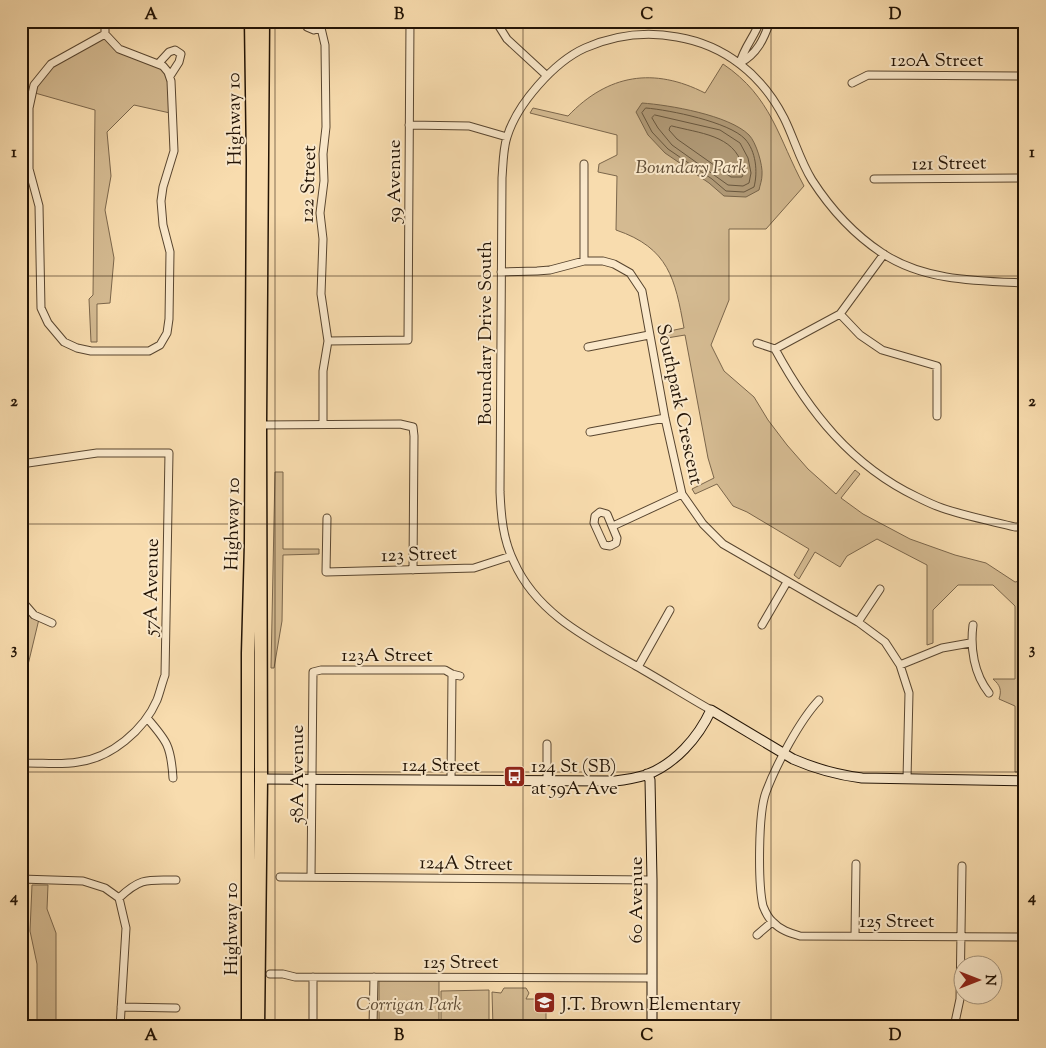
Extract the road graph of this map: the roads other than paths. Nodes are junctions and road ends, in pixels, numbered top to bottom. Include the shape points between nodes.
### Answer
1 (105, 21) edge
2 (251, 21) edge
3 (263, 21) edge
4 (305, 21) edge
5 (326, 21) edge
6 (410, 21) edge
7 (760, 21) edge
8 (770, 21) edge
9 (497, 23) dead end
10 (321, 28) junction
11 (105, 34) junction
12 (740, 63) junction
13 (158, 64) junction
14 (546, 75) junction
15 (170, 76) junction
16 (1025, 76) edge
17 (852, 83) dead end
18 (409, 125) junction
19 (507, 137) junction
20 (584, 164) dead end
21 (1025, 178) edge
22 (874, 179) dead end
23 (884, 254) junction
24 (584, 260) junction
25 (501, 272) junction
26 (1025, 283) edge
27 (840, 314) junction
28 (649, 335) junction
29 (328, 341) junction
30 (757, 343) dead end
31 (588, 347) dead end
32 (775, 350) junction
33 (937, 416) dead end
34 (665, 418) junction
35 (323, 424) junction
36 (260, 425) junction
37 (590, 432) dead end
38 (21, 466) edge
39 (682, 494) junction
40 (327, 518) dead end
41 (613, 526) junction
42 (1024, 526) edge
43 (511, 556) junction
44 (412, 570) junction
45 (787, 582) junction
46 (880, 589) dead end
47 (21, 600) edge
48 (670, 610) dead end
49 (858, 622) junction
50 (52, 623) dead end
51 (762, 625) dead end
52 (973, 625) dead end
53 (970, 643) junction
54 (248, 653) junction
55 (900, 664) junction
56 (638, 667) junction
57 (313, 672) joint
58 (452, 674) junction
59 (460, 676) dead end
60 (989, 693) dead end
61 (820, 700) dead end
62 (711, 710) junction
63 (146, 718) junction
64 (548, 744) dead end
65 (784, 754) junction
66 (21, 761) edge
67 (647, 774) junction
68 (173, 778) dead end
69 (261, 779) junction
70 (312, 779) junction
71 (907, 779) junction
72 (451, 780) junction
73 (1025, 780) edge
74 (546, 781) junction
75 (856, 864) dead end
76 (962, 866) dead end
77 (280, 877) dead end
78 (311, 877) junction
79 (21, 879) edge
80 (176, 880) dead end
81 (652, 880) junction
82 (119, 898) junction
83 (772, 922) junction
84 (757, 935) dead end
85 (855, 936) junction
86 (961, 936) junction
87 (1025, 937) edge
88 (270, 974) dead end
89 (313, 977) junction
90 (374, 977) junction
91 (652, 978) junction
92 (122, 1007) junction
93 (176, 1008) dead end
94 (743, 1025) edge
95 (120, 1027) edge
96 (248, 1027) edge
97 (258, 1027) edge
98 (313, 1027) edge
99 (374, 1027) edge
100 (652, 1027) edge
101 (842, 1027) edge
102 (954, 1027) edge

1 - 11 street
2 - 54 highway, Highway 10
3 - 36 highway, Highway 10
4 - 10 street via 310,29
5 - 10 street
6 - 18 street, 59 Avenue
7 - 12 street
8 - 12 street via 765,37 752,56
9 - 14 street via 507,38
10 - 29 street, 122 Street via 325,45 326,127 320,213 323,239 321,294
11 - 13 street via 120,49
11 - 15 street via 51,64 34,85 29,108 29,169 39,206 41,308 48,324 64,342 77,348 148,350 160,345 167,333 170,252 161,201 174,151
12 - 14 street, Boundary Drive South via 724,52 686,38 632,34 605,40 574,54
12 - 23 street, Boundary Drive South via 776,103 811,179 830,205
13 - 15 street
13 - 15 street via 169,52 175,50 180,54
14 - 19 street, Boundary Drive South via 518,114
16 - 17 street, 120A Street via 868,75
18 - 19 street via 469,126
18 - 29 street, 59 Avenue via 408,340
19 - 25 street, Boundary Drive South via 502,178
20 - 24 street
21 - 22 street, 121 Street
23 - 26 street, Boundary Drive South via 940,276 970,281
23 - 27 street
24 - 25 street, Southpark Crescent via 550,270
24 - 28 street, Southpark Crescent via 614,264 630,273 642,291
25 - 43 street, Boundary Drive South via 500,492 502,526
27 - 32 street
27 - 33 street via 860,335 882,350 937,366
28 - 31 street
28 - 34 street, Southpark Crescent
29 - 35 street, 122 Street via 323,371
30 - 32 street
32 - 42 street via 807,403 848,451 874,472 941,508 1015,527
34 - 37 street
34 - 39 street, Southpark Crescent
35 - 36 street
35 - 44 street via 400,424 412,427
36 - 69 highway, Highway 10
38 - 63 street, 57A Avenue via 28,462 97,453 169,453 165,675
39 - 41 street
39 - 45 street, Southpark Crescent via 703,524 723,544
40 - 44 street, 123 Street via 326,572
41 - 41 street via 606,514 600,512 595,516 594,523 604,545 616,543
43 - 44 street, 123 Street via 474,568
43 - 56 street, Boundary Drive South via 528,586 555,617
45 - 49 street, Southpark Crescent
45 - 51 street
46 - 49 street
47 - 50 street via 34,615
48 - 56 street
49 - 55 street, Southpark Crescent via 885,642
52 - 53 street
53 - 55 street via 942,648
53 - 60 street via 981,682
54 - 69 highway via 254,663 254,767
54 - 96 highway, Highway 10
55 - 71 street, Southpark Crescent via 909,693
56 - 62 street, Boundary Drive South
57 - 58 street, 123A Street via 321,666 445,670
57 - 70 street, 58A Avenue
58 - 59 street
58 - 72 street
61 - 65 street via 809,710
62 - 65 street
62 - 67 street, 124 Street via 680,755
63 - 66 street via 120,746 100,756 79,762
63 - 68 street via 165,739 172,757
64 - 74 street
65 - 71 street via 843,776
65 - 83 street via 765,793 762,820 760,885 764,908
67 - 74 street, 124 Street via 615,781
67 - 81 street, 60 Avenue via 650,780
69 - 70 street, 124 Street
69 - 97 highway, Highway 10
70 - 72 street, 124 Street
70 - 78 street, 58A Avenue
71 - 73 street
72 - 74 street, 124 Street
75 - 85 street
76 - 86 street
77 - 78 street, 124A Street
78 - 81 street, 124A Street
79 - 82 street via 83,881 105,888
80 - 82 street via 148,880 132,886
81 - 91 street, 60 Avenue
82 - 92 street via 126,928
83 - 84 street
83 - 85 street, 125 Street via 786,932 800,936
85 - 86 street, 125 Street
86 - 87 street, 125 Street
86 - 102 street via 960,999
88 - 89 street, 125 Street
89 - 90 street, 125 Street
89 - 98 street
90 - 91 street, 125 Street
90 - 99 street
91 - 100 street, 60 Avenue
92 - 93 street
92 - 95 street
94 - 101 street

